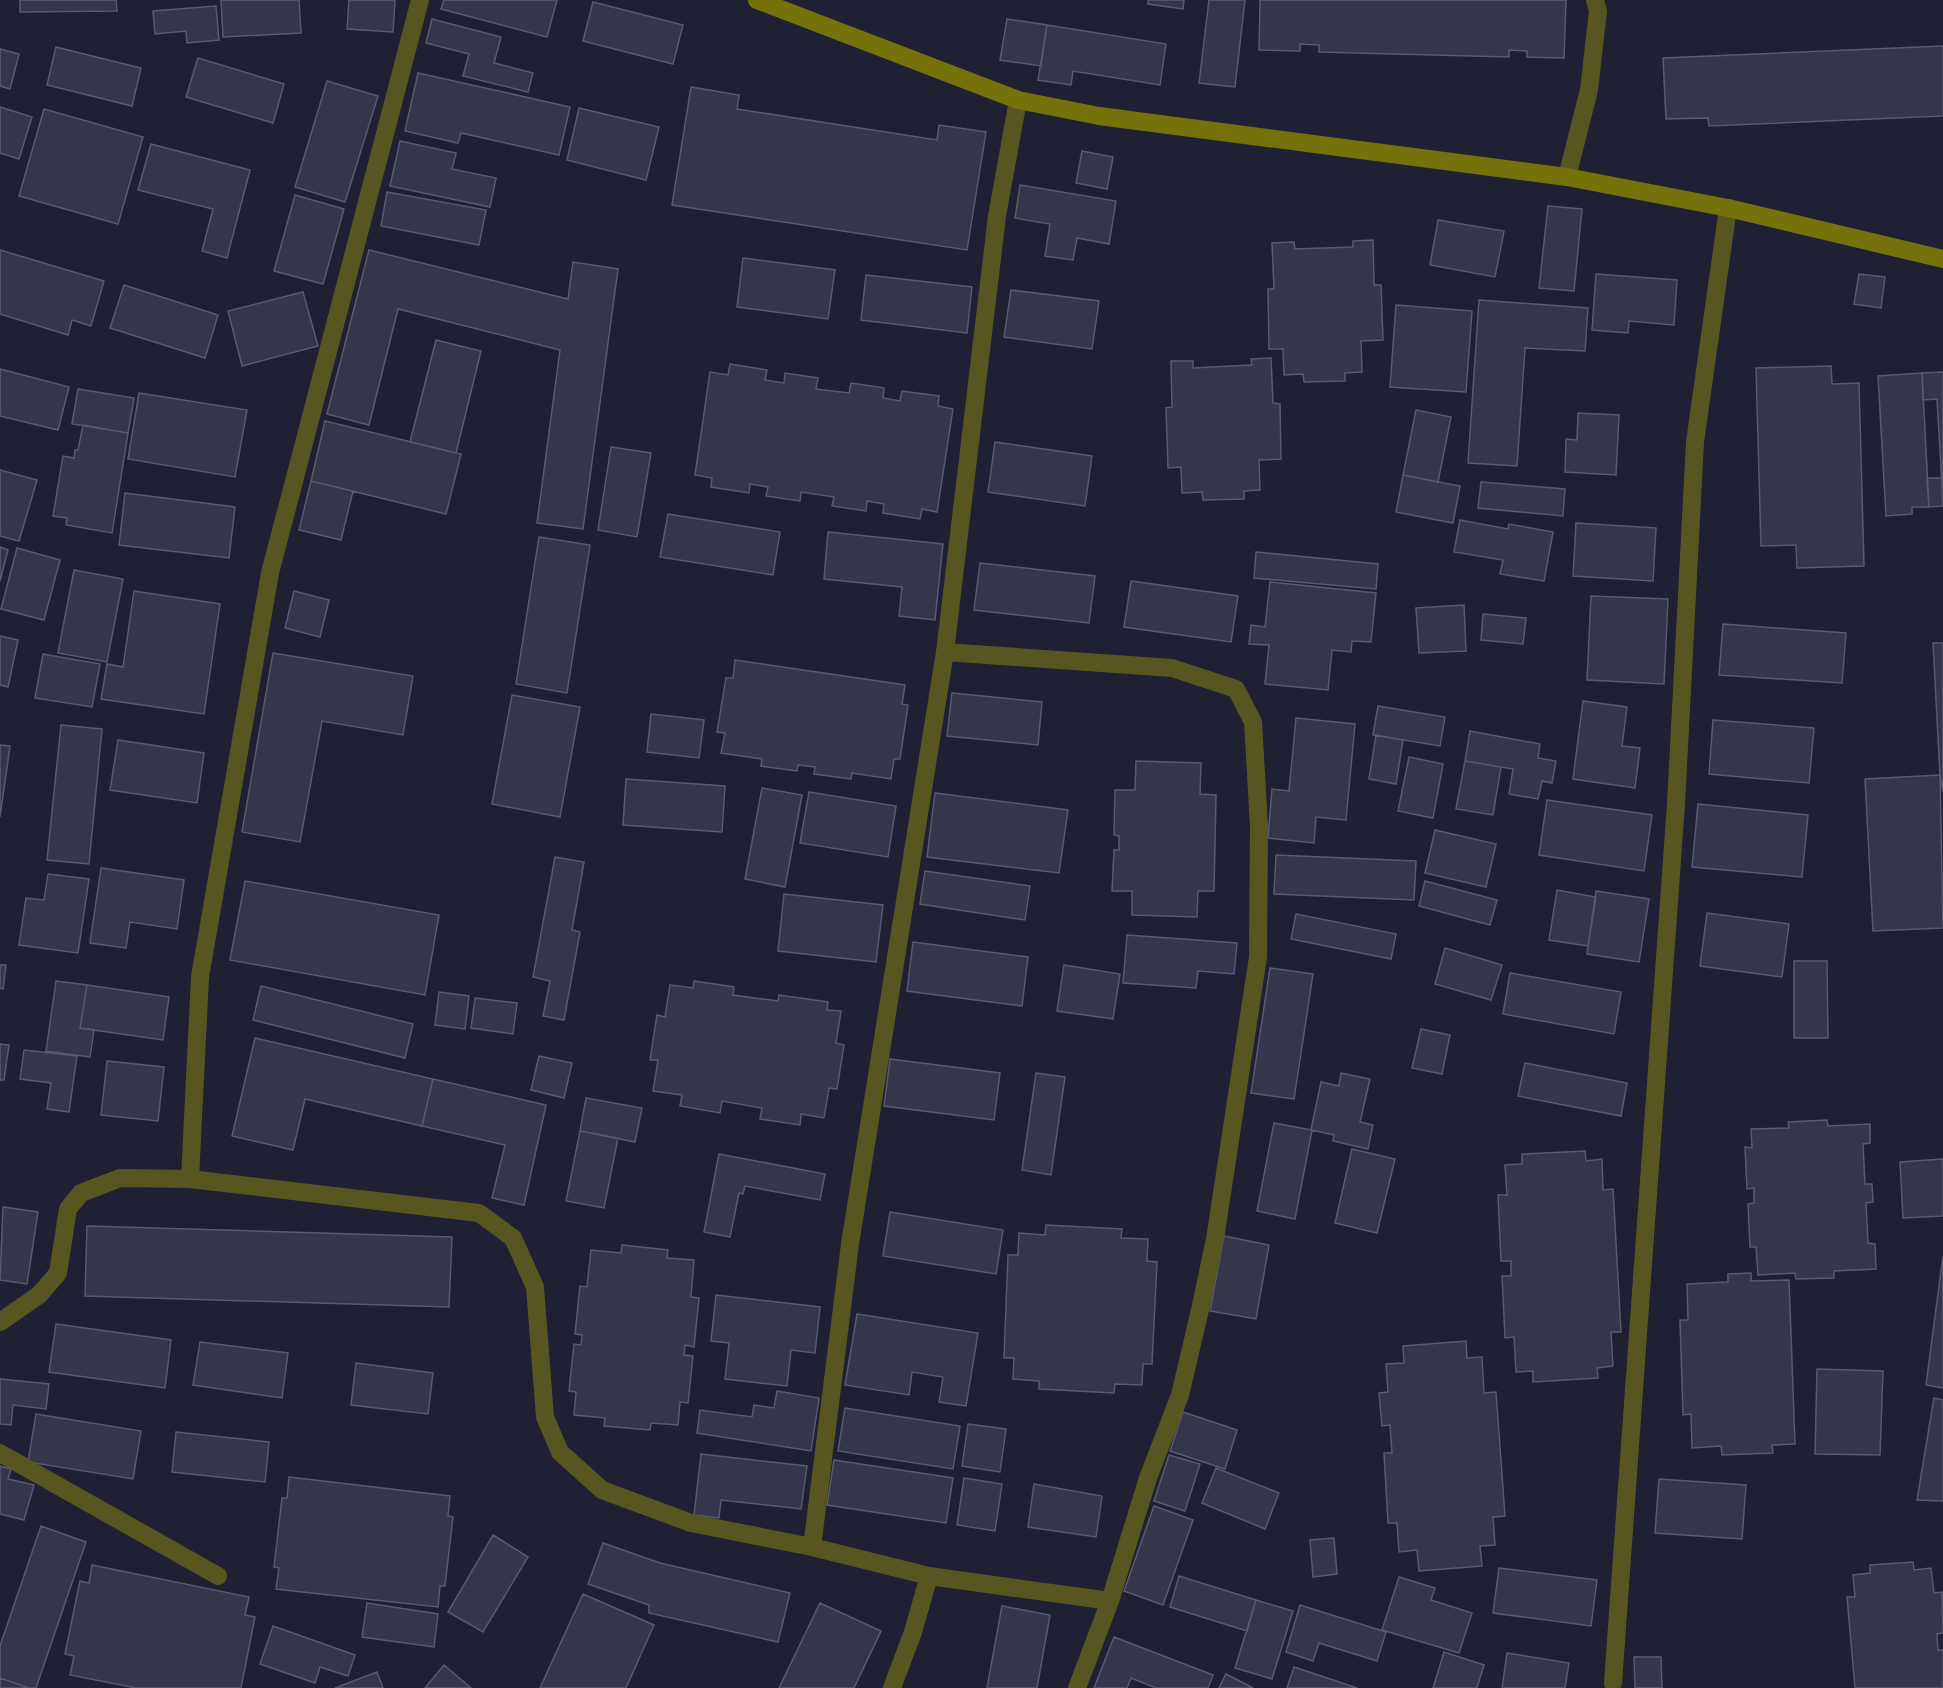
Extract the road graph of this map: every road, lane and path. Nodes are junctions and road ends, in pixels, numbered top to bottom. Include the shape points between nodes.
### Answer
1 (420, 0) edge
2 (757, 0) edge
3 (1595, 0) edge
4 (1018, 100) junction
5 (1567, 177) junction
6 (1728, 208) junction
7 (1943, 259) edge
8 (945, 652) junction
9 (190, 1179) junction
10 (0, 1322) edge
11 (0, 1454) edge
12 (812, 1547) junction
13 (219, 1576) dead end
14 (929, 1576) junction
15 (1110, 1602) junction
16 (1613, 1683) dead end
17 (892, 1688) edge
18 (1077, 1688) edge

1 - 9 street via 270,573 200,977
2 - 4 street
3 - 5 street via 1598,11 1589,90
4 - 5 street via 1099,116
4 - 8 street via 997,216
5 - 6 street
6 - 7 street
6 - 16 street via 1695,442 1675,816
8 - 12 street via 850,1244
8 - 15 street via 1172,668 1236,689 1253,722 1259,826 1257,957 1215,1239 1180,1395 1148,1478
9 - 10 street via 120,1178 81,1193 68,1209 58,1273 39,1295
9 - 12 street via 479,1213 513,1238 535,1287 545,1418 561,1452 602,1490 691,1523
11 - 13 street
12 - 14 street
14 - 15 street
14 - 17 street via 914,1632
15 - 18 street

